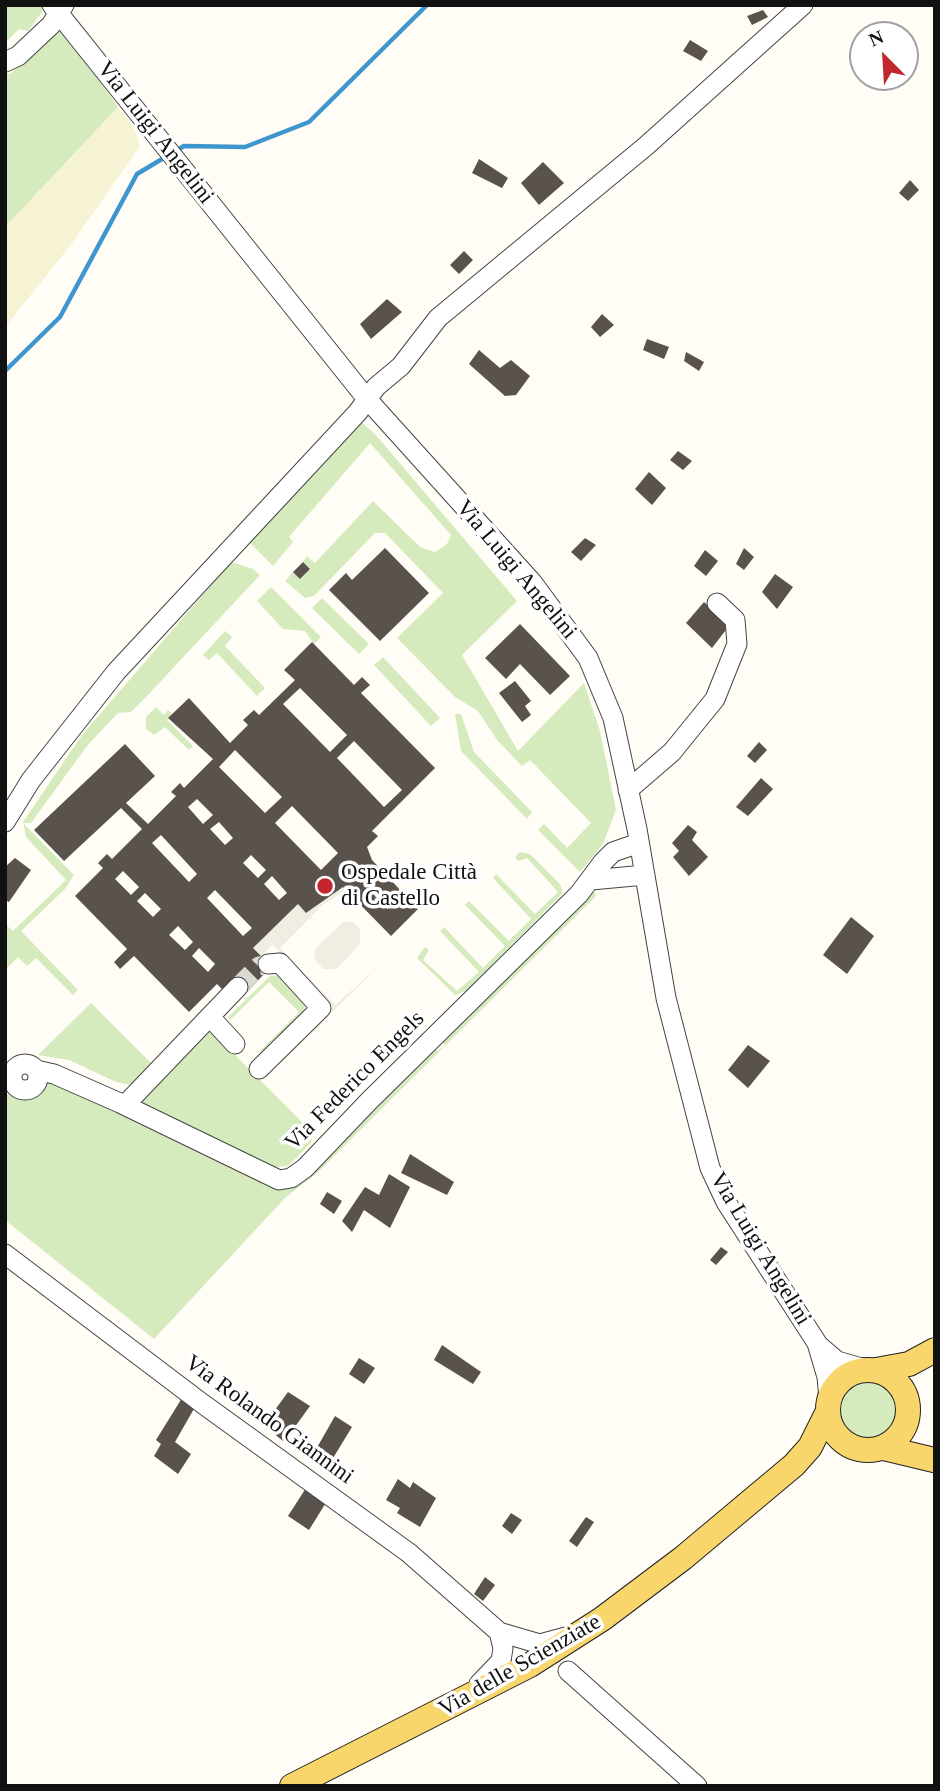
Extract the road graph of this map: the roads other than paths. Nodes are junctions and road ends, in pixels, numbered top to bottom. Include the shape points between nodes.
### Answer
1 (803, 5) edge
2 (59, 8) edge
3 (5, 62) edge
4 (366, 399) junction
5 (717, 603) dead end
6 (628, 790) junction
7 (5, 822) edge
8 (639, 843) junction
9 (645, 875) junction
10 (591, 880) junction
11 (268, 964) dead end
12 (238, 987) tunnel mouth
13 (211, 1018) junction
14 (235, 1044) dead end
15 (259, 1069) dead end
16 (9, 1081) edge
17 (125, 1105) junction
18 (5, 1254) edge
19 (817, 1343) junction
20 (935, 1351) edge
21 (871, 1370) junction
22 (828, 1405) junction
23 (908, 1413) junction
24 (884, 1448) junction
25 (857, 1449) junction
26 (934, 1461) edge
27 (794, 1465) junction
28 (602, 1619) junction
29 (499, 1632) junction
30 (568, 1671) dead end
31 (436, 1714) junction
32 (292, 1786) edge
33 (697, 1786) edge

1 - 4 street via 646,146 438,318 401,366
2 - 3 street, Via Luigi Angelini via 18,56
2 - 4 street, Via Luigi Angelini
4 - 6 street, Via Luigi Angelini via 532,582 588,658 613,718
4 - 7 street via 116,671 31,780
5 - 6 street via 734,620 737,644 715,699 672,752
6 - 8 street, Via Luigi Angelini
8 - 9 street, Via Luigi Angelini
8 - 10 street, Via Federico Engels via 614,852
9 - 10 street
9 - 19 street, Via Luigi Angelini via 667,999 710,1168 726,1202
10 - 17 street, Via Federico Engels via 291,1178 279,1180
11 - 15 street via 280,963 321,1008
12 - 13 street
13 - 14 street
13 - 17 street
16 - 17 street, Via Federico Engels via 27,1064 36,1077 72,1083
18 - 29 street, Via Rolando Giannini via 409,1553
19 - 21 street, Via Luigi Angelini via 837,1361
19 - 22 street, Via Luigi Angelini via 827,1377
20 - 21 main road via 909,1364
20 - 23 main road via 919,1372
21 - 22 main road via 842,1379
21 - 23 main road via 898,1382
22 - 25 main road via 836,1435
22 - 27 main road, Via delle Scienziate via 810,1447
23 - 24 main road via 899,1437
23 - 26 main road
24 - 25 main road
24 - 26 main road
25 - 27 main road, Via delle Scienziate via 821,1453
27 - 28 main road, Via delle Scienziate via 684,1558
28 - 29 street, Via Rolando Giannini via 540,1644
28 - 31 main road, Via delle Scienziate via 530,1665
29 - 31 street via 503,1654 496,1669
30 - 33 street
31 - 32 main road, Via delle Scienziate

